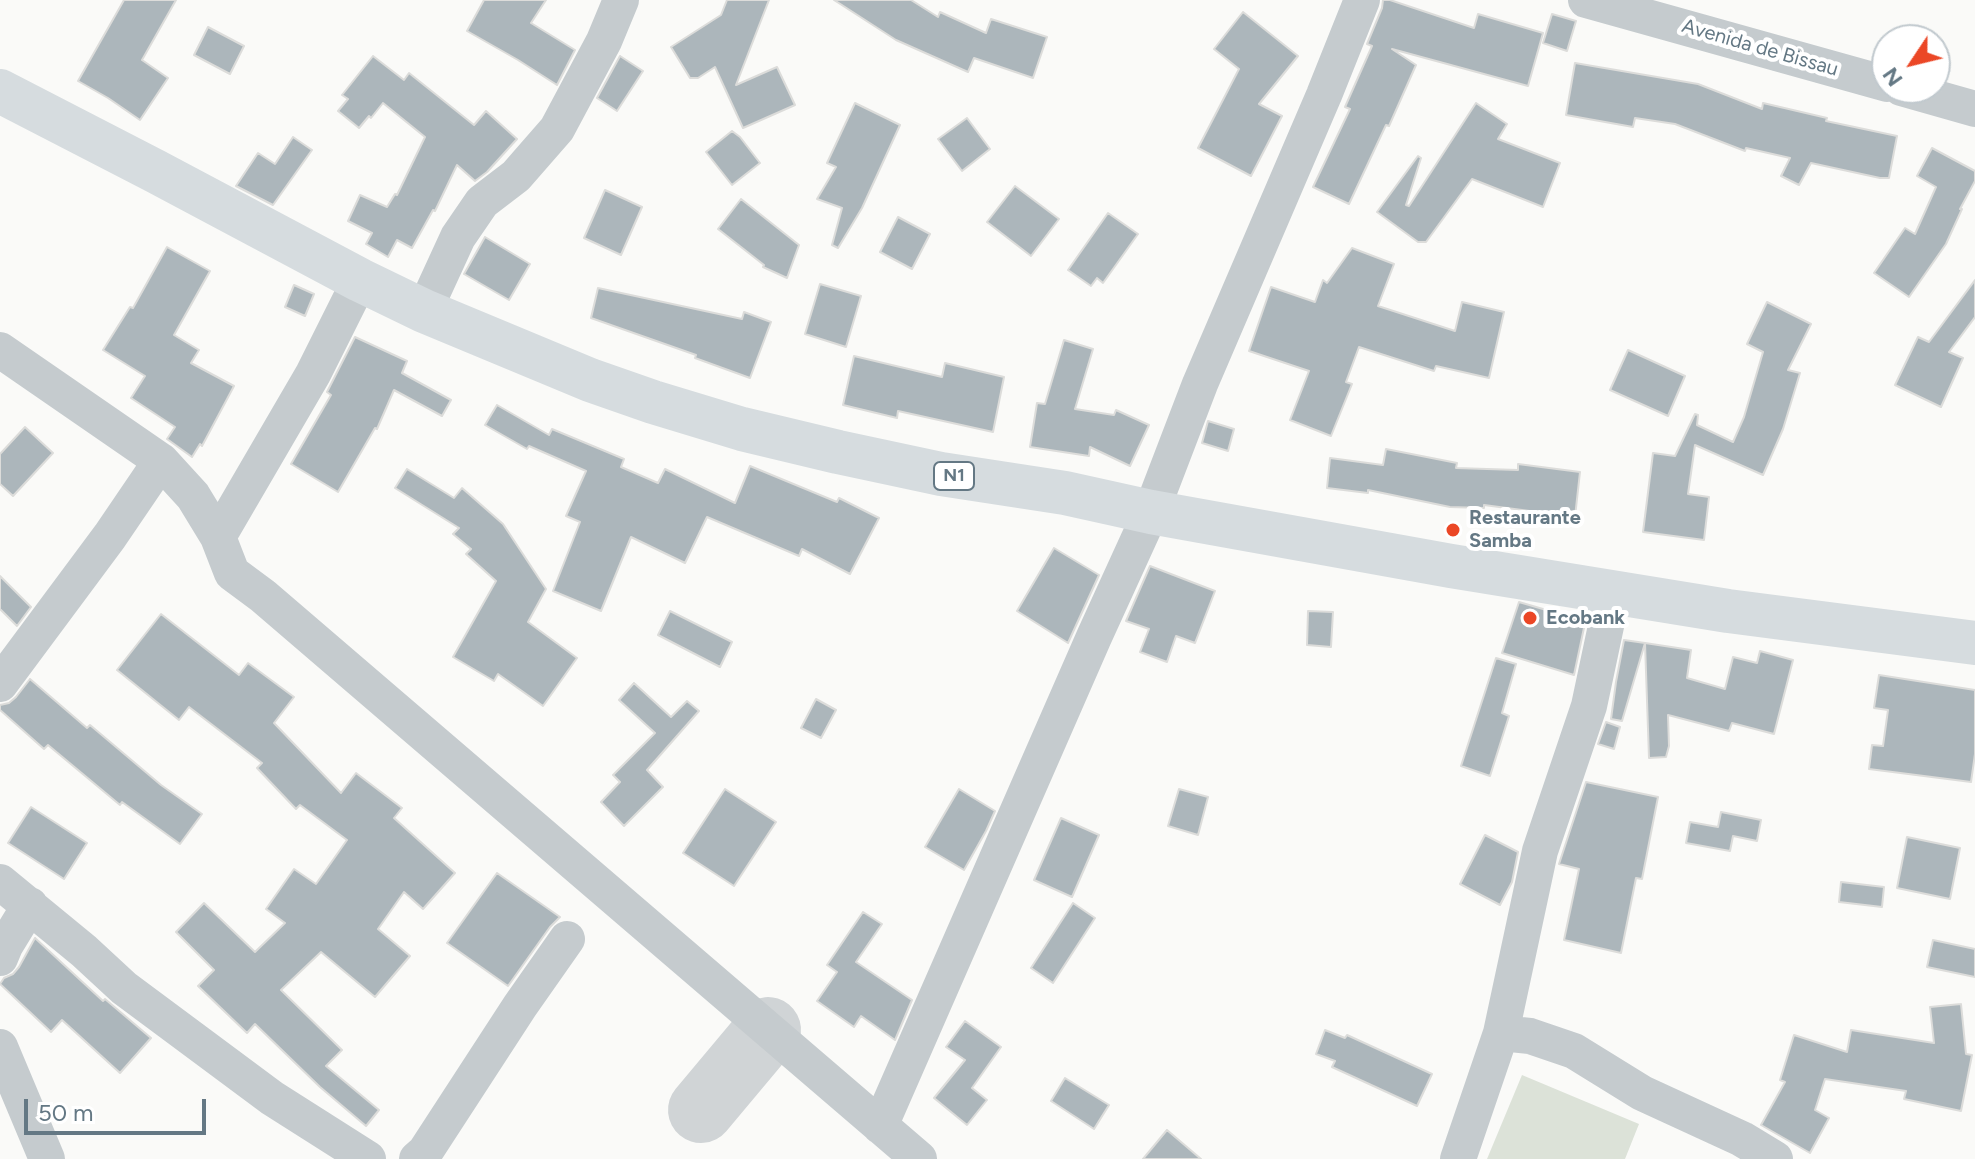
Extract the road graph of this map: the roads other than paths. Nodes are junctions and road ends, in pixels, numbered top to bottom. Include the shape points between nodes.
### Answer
1 (621, 0) edge
2 (1362, 0) edge
3 (1610, 3) edge
4 (1871, 79) edge
5 (0, 91) edge
6 (1951, 102) edge
7 (1975, 109) edge
8 (360, 280) junction
9 (424, 311) junction
10 (0, 350) edge
11 (161, 461) junction
12 (1151, 512) junction
13 (218, 537) junction
14 (1613, 593) junction
15 (1975, 642) edge
16 (0, 684) edge
17 (0, 882) edge
18 (30, 905) junction
19 (567, 939) dead end
20 (0, 958) edge
21 (1501, 1033) junction
22 (0, 1047) edge
23 (880, 1126) junction
24 (47, 1159) edge
25 (368, 1159) edge
26 (417, 1159) edge
27 (919, 1159) edge
28 (1458, 1159) edge
29 (1775, 1159) edge

1 - 9 street via 557,129 516,176 482,202 458,237
2 - 12 street
3 - 4 street, Avenida de Bissau
5 - 8 main road, N1
6 - 7 street
8 - 9 main road, N1
8 - 13 street via 313,374
9 - 12 main road, N1 via 590,380 742,429 941,474
10 - 11 street
11 - 13 street via 193,496
11 - 16 street
12 - 14 main road, N1
12 - 23 street
13 - 23 street via 232,573
14 - 15 main road, N1
14 - 21 street via 1589,706 1540,851
17 - 18 street
18 - 20 street
18 - 25 street via 124,988 272,1098
19 - 26 street
21 - 28 street
21 - 29 street via 1530,1036 1574,1051 1642,1093
22 - 24 street
23 - 27 street

